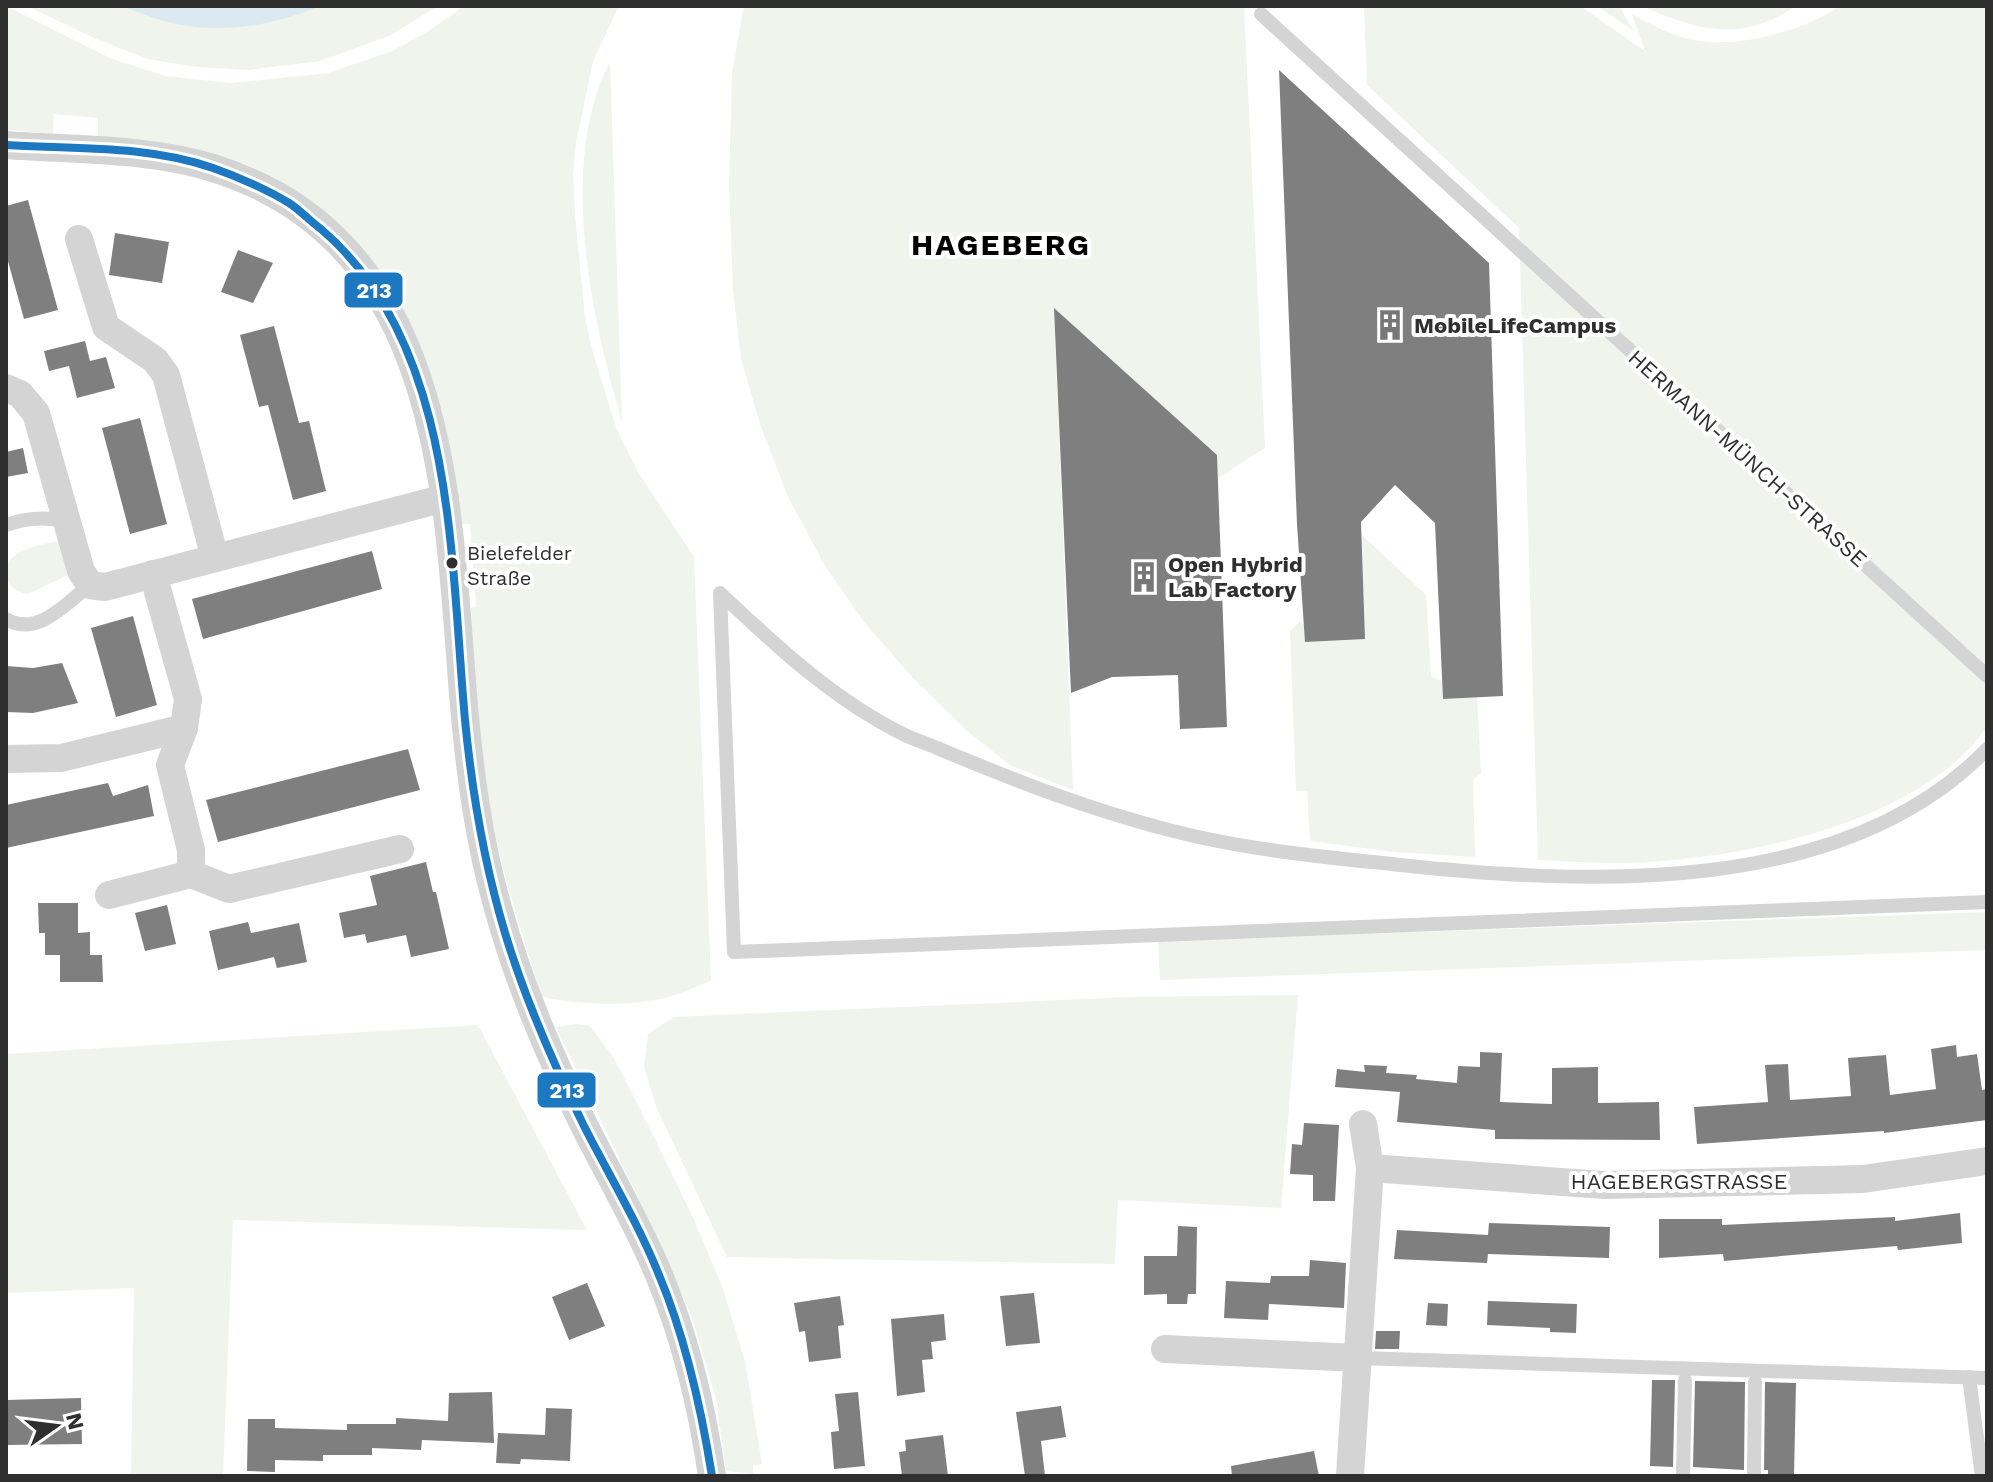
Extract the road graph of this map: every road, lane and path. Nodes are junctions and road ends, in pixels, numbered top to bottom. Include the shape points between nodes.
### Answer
1 (1261, 14) dead end
2 (6, 145) edge
3 (79, 239) dead end
4 (6, 388) edge
5 (445, 498) junction
6 (67, 522) junction
7 (6, 525) edge
8 (215, 558) junction
9 (153, 574) junction
10 (90, 585) junction
11 (6, 619) edge
12 (1987, 676) edge
13 (184, 728) junction
14 (1987, 749) edge
15 (6, 759) edge
16 (400, 849) dead end
17 (191, 874) junction
18 (109, 895) dead end
19 (1987, 902) edge
20 (1363, 1124) dead end
21 (1987, 1161) edge
22 (1370, 1168) junction
23 (1165, 1349) dead end
24 (1358, 1358) junction
25 (1969, 1377) junction
26 (1987, 1378) edge
27 (1685, 1380) dead end
28 (1755, 1382) dead end
29 (712, 1476) edge
30 (1350, 1476) edge
31 (1683, 1476) edge
32 (1754, 1476) edge
33 (1982, 1476) edge

1 - 12 lane, HERMANN-MÜNCH-STRASSE
2 - 5 street via 134,154 211,168 261,187 337,239 375,285 403,340 422,387
3 - 8 street via 106,327 155,360 166,375
4 - 6 street via 20,394 36,413
5 - 8 street
5 - 29 street via 470,764 481,842 498,908 531,1011 664,1287 702,1406
6 - 7 lane via 29,519
6 - 10 street
8 - 9 street
9 - 10 street via 105,587
9 - 13 street via 188,699
10 - 11 lane via 54,616 31,624
13 - 15 street via 61,758
13 - 17 street via 170,765 191,850
14 - 19 lane via 1948,785 1882,823 1792,854 1734,865 1571,876 1320,856 1203,838 1081,804 905,735 782,651 720,593 734,952
16 - 17 street via 229,889
17 - 18 street
20 - 22 street
21 - 22 street, HAGEBERGSTRASSE via 1863,1179 1604,1185
22 - 24 street
23 - 24 street
24 - 25 lane
24 - 30 street
25 - 26 lane
25 - 33 lane
27 - 31 lane
28 - 32 lane

